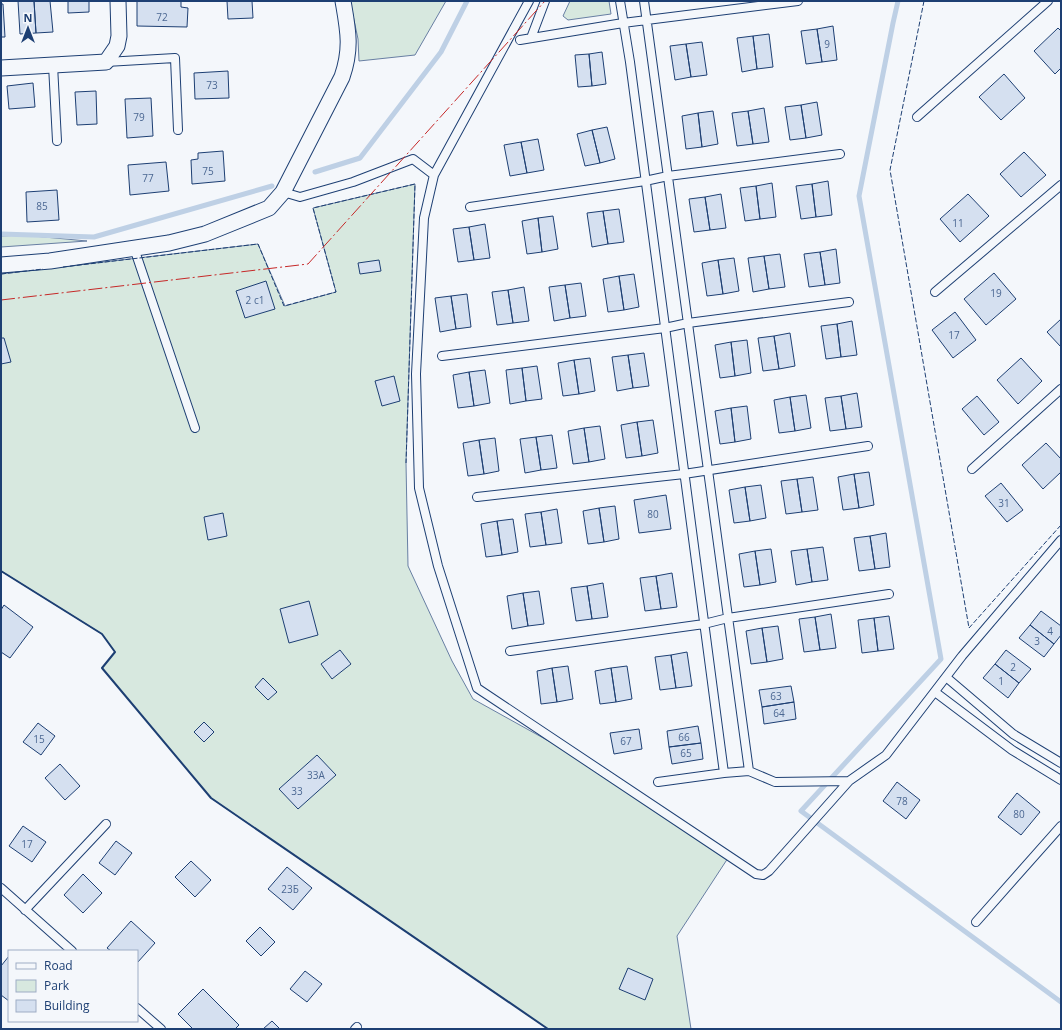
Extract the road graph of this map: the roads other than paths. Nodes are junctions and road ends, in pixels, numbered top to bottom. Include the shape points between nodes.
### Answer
1 (118, 1) edge
2 (343, 1) edge
3 (528, 1) edge
4 (545, 1) edge
5 (620, 1) edge
6 (644, 1) edge
7 (798, 1) edge
8 (1048, 1) edge
9 (646, 20) junction
10 (623, 23) junction
11 (531, 38) junction
12 (520, 40) dead end
13 (106, 62) junction
14 (54, 65) junction
15 (1, 68) edge
16 (917, 117) dead end
17 (178, 130) dead end
18 (57, 141) dead end
19 (840, 154) dead end
20 (434, 175) junction
21 (668, 176) junction
22 (645, 181) junction
23 (1061, 185) edge
24 (283, 192) junction
25 (470, 207) dead end
26 (134, 248) junction
27 (1, 265) edge
28 (935, 292) dead end
29 (849, 302) dead end
30 (688, 323) junction
31 (665, 328) junction
32 (442, 356) dead end
33 (1061, 389) edge
34 (196, 428) dead end
35 (868, 446) dead end
36 (972, 469) dead end
37 (708, 470) junction
38 (684, 474) junction
39 (477, 497) dead end
40 (1061, 540) edge
41 (889, 594) dead end
42 (728, 618) junction
43 (704, 624) junction
44 (510, 651) dead end
45 (946, 677) junction
46 (935, 692) junction
47 (1061, 763) edge
48 (749, 771) junction
49 (724, 773) junction
50 (1061, 780) edge
51 (849, 781) junction
52 (658, 782) dead end
53 (106, 824) dead end
54 (1061, 826) edge
55 (1, 888) edge
56 (25, 910) junction
57 (976, 922) dead end
58 (71, 950) edge
59 (138, 1009) edge
60 (161, 1029) edge

1 - 13 street via 119,36 117,46
2 - 24 street via 348,37 347,63
3 - 20 lane
4 - 11 lane
5 - 10 lane
6 - 9 lane
7 - 9 lane
8 - 16 lane
9 - 10 lane
9 - 21 lane
10 - 11 lane
10 - 22 lane
11 - 12 lane
13 - 14 street
13 - 17 lane via 175,58
14 - 15 street
14 - 18 lane
19 - 21 lane
20 - 24 lane via 413,159 354,182 300,197
20 - 51 lane via 424,218 416,374 419,488 438,566 477,688 756,874 763,875 769,871
21 - 22 lane
21 - 30 lane
22 - 25 lane
22 - 31 lane
23 - 28 lane
24 - 26 street via 269,208 206,234
26 - 27 street via 50,261
26 - 34 lane
29 - 30 lane
30 - 31 lane
30 - 37 lane
31 - 32 lane
31 - 38 lane
33 - 36 lane
35 - 37 lane
37 - 38 lane
37 - 42 lane
38 - 39 lane
38 - 43 lane
40 - 45 lane
41 - 42 lane
42 - 43 lane
42 - 48 lane
43 - 44 lane
43 - 49 lane
45 - 46 lane
45 - 47 lane via 1013,734
46 - 50 lane via 1012,750
46 - 51 lane via 886,755
48 - 49 lane
48 - 51 lane via 776,782
49 - 52 lane
53 - 56 lane
54 - 57 lane
55 - 56 lane
56 - 58 lane
59 - 60 lane

